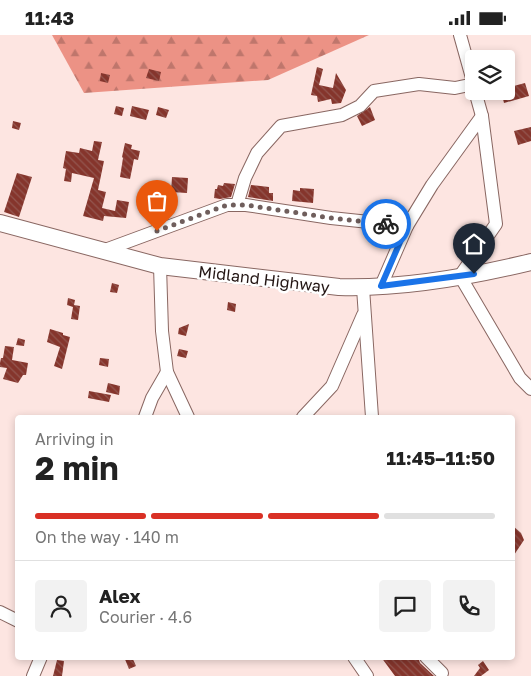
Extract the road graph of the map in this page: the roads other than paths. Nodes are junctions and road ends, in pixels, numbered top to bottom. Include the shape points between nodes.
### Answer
1 (460, 35) edge
2 (465, 52) edge
3 (465, 86) edge
4 (478, 100) edge
5 (482, 116) junction
6 (237, 205) junction
7 (0, 223) edge
8 (407, 226) junction
9 (105, 250) junction
10 (531, 262) edge
11 (160, 266) junction
12 (460, 276) junction
13 (381, 286) junction
14 (363, 288) junction
15 (365, 313) junction
16 (168, 372) junction
17 (531, 389) edge
18 (146, 415) edge
19 (187, 415) edge
20 (305, 415) edge
21 (372, 415) edge
22 (0, 612) edge
23 (15, 620) edge
24 (40, 660) edge
25 (356, 660) edge
26 (429, 660) edge
27 (442, 673) dead end
28 (33, 676) edge
29 (367, 676) edge

1 - 2 street
3 - 6 street via 455,88 419,84 374,91 360,107 342,115 281,126 257,153
4 - 5 street
5 - 8 street
5 - 12 street via 496,224
6 - 8 street
6 - 9 street via 227,205
7 - 9 main road, Midland Highway
8 - 13 street
9 - 11 main road, Midland Highway
10 - 12 main road, Midland Highway
11 - 14 main road, Midland Highway
11 - 16 street via 162,331
12 - 13 main road, Midland Highway
12 - 17 street via 520,379
13 - 14 main road, Midland Highway
14 - 15 street
15 - 20 street via 332,386
15 - 21 street
16 - 18 street
16 - 19 street
22 - 23 street
24 - 28 street
25 - 29 street
26 - 27 street

